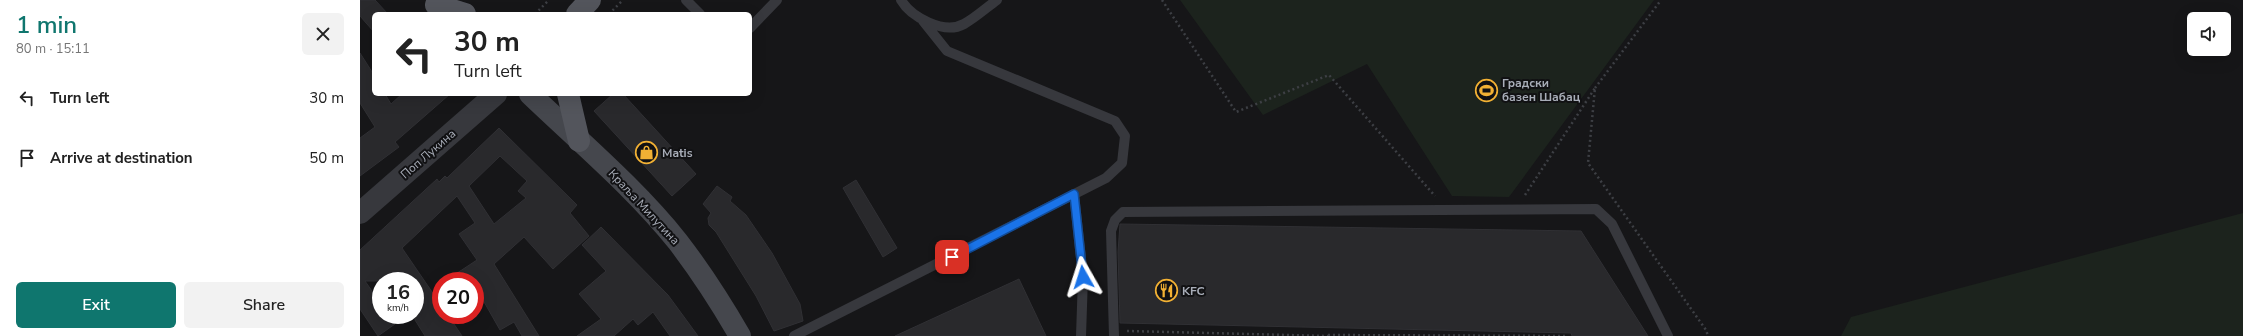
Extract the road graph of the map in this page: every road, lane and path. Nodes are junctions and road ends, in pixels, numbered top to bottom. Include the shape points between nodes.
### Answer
1 (549, 0) edge
2 (590, 0) edge
3 (623, 0) edge
4 (686, 0) edge
5 (777, 0) edge
6 (901, 0) edge
7 (997, 0) edge
8 (1162, 0) edge
9 (1661, 0) edge
10 (438, 6) edge
11 (458, 12) edge
12 (538, 12) edge
13 (578, 12) edge
14 (611, 12) edge
15 (698, 12) edge
16 (923, 21) junction
17 (752, 26) edge
18 (1595, 88) dead end
19 (494, 96) edge
20 (532, 96) edge
21 (568, 96) edge
22 (579, 141) junction
23 (1074, 194) junction
24 (1436, 197) dead end
25 (360, 213) edge
26 (1114, 333) edge
27 (1207, 334) edge
28 (740, 336) edge
29 (794, 336) edge
30 (1081, 336) edge
31 (1328, 336) edge
32 (1568, 336) edge
33 (1668, 336) edge

1 - 12 path
2 - 13 main road
3 - 14 path
4 - 15 lane
5 - 17 lane
6 - 16 lane
7 - 16 lane via 962,25 944,27
8 - 24 path via 1236,112 1329,75
9 - 18 path
10 - 11 main road
16 - 23 lane via 946,51 1115,121 1125,136 1122,163 1106,178
19 - 25 street, Поп Лукина
20 - 22 main road, Краља Милутина
21 - 22 main road
22 - 28 main road, Краља Милутина via 622,182 677,241 705,278
23 - 29 lane
23 - 30 lane via 1083,277
26 - 27 path
26 - 33 lane via 1111,231 1115,220 1122,212 1596,209 1612,224
27 - 31 path
31 - 32 path

